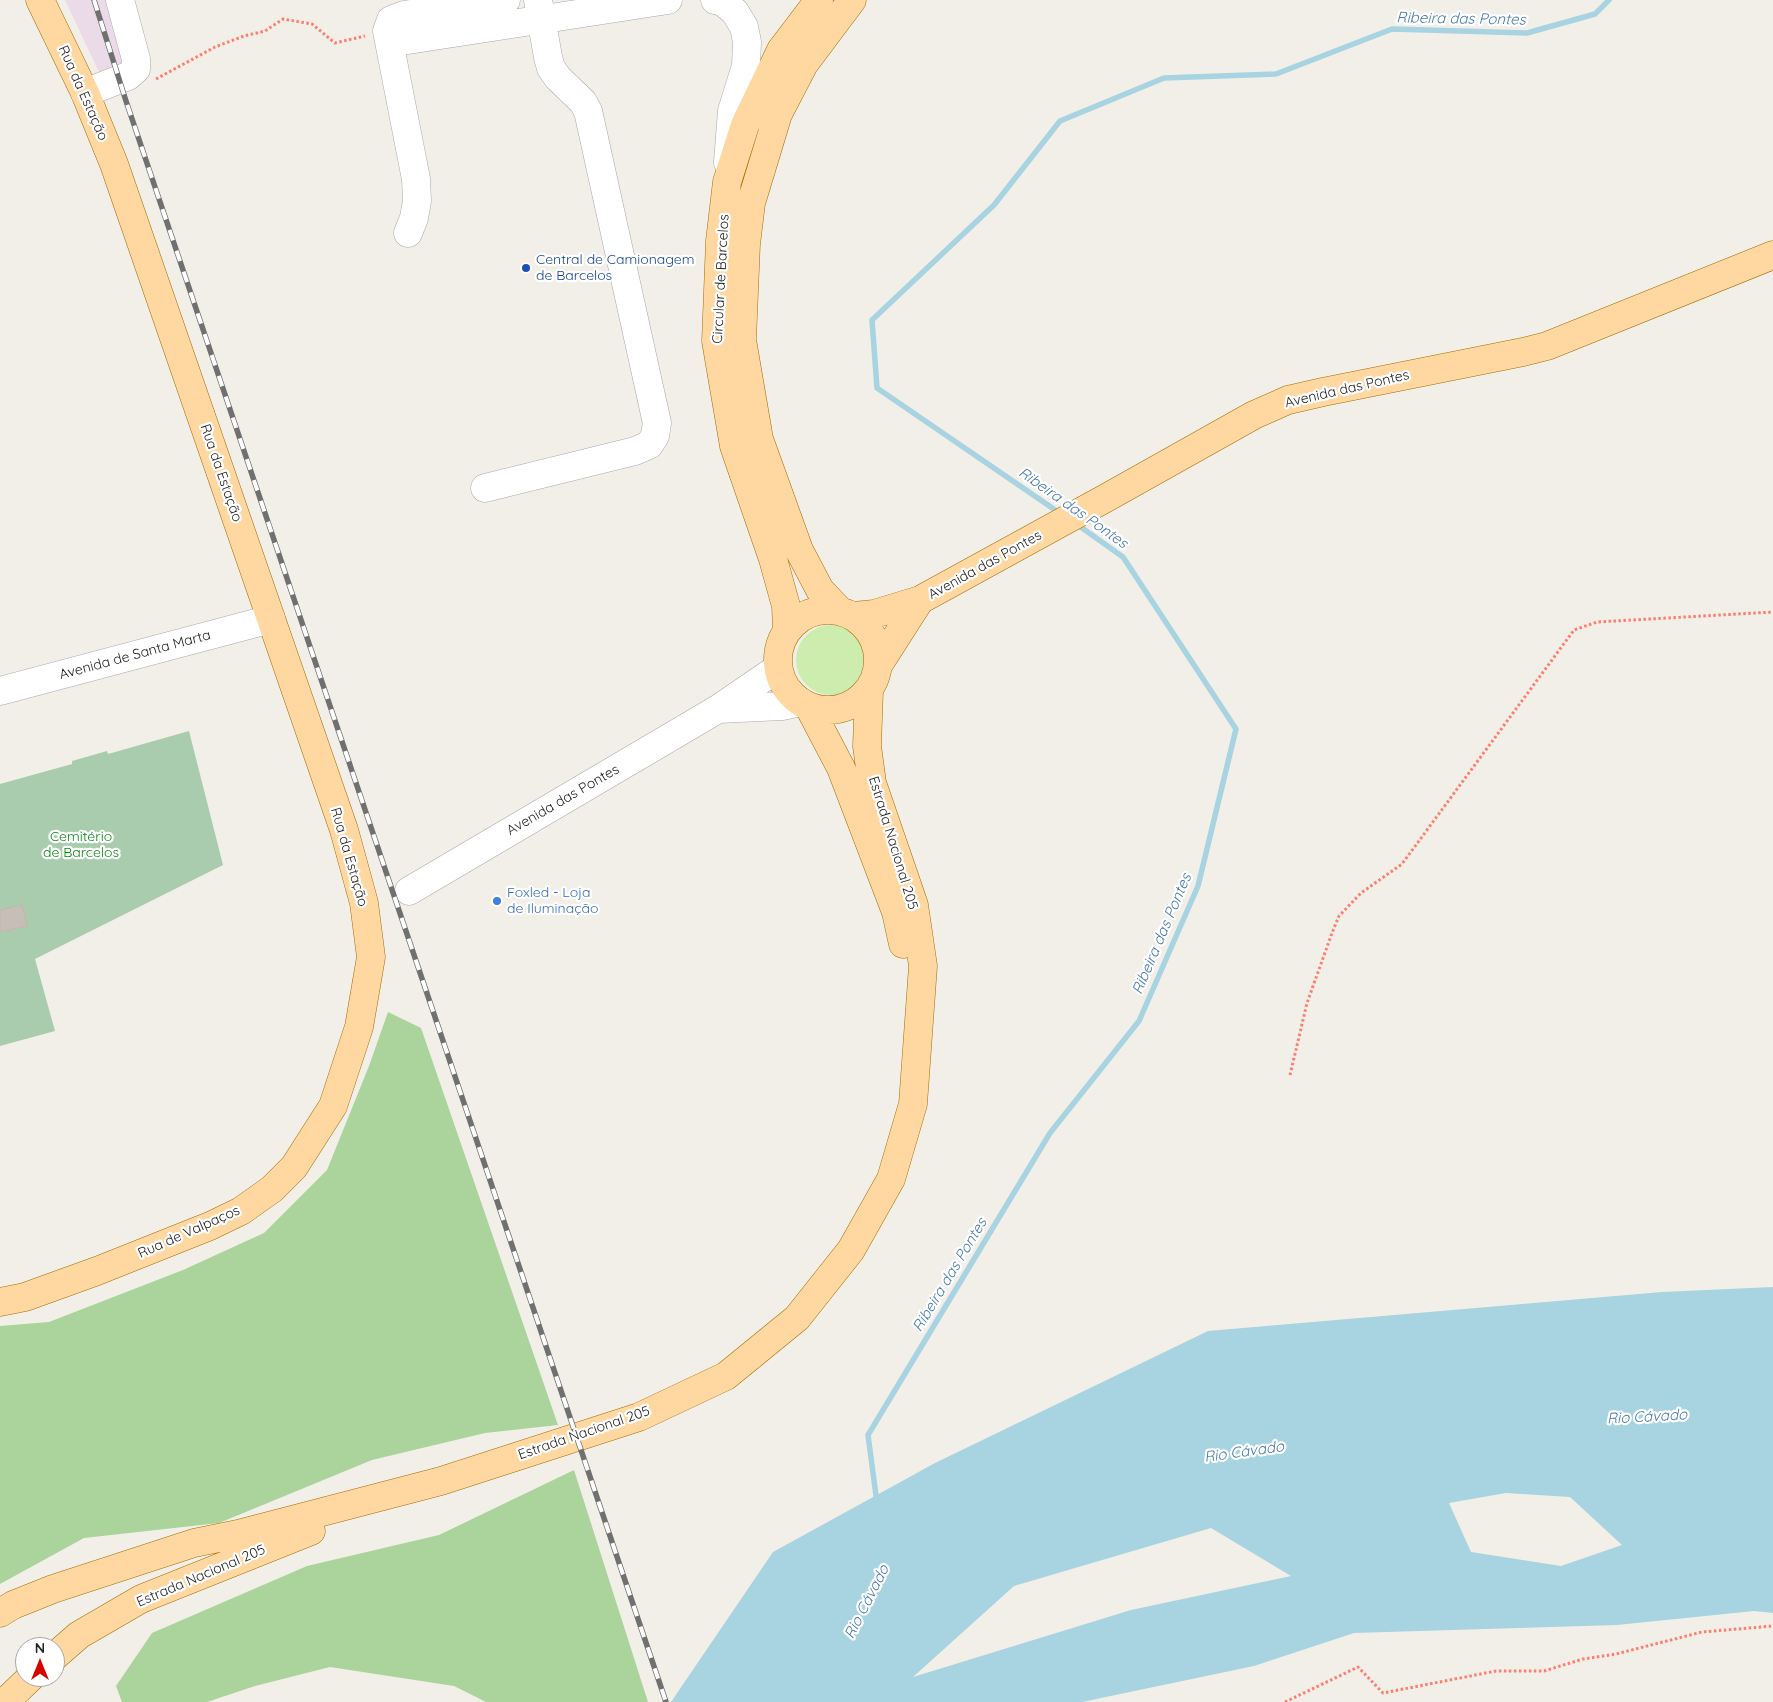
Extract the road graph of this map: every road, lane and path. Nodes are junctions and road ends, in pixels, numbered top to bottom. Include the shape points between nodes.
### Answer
1 (40, 0) edge
2 (120, 0) edge
3 (506, 0) edge
4 (668, 0) edge
5 (715, 0) edge
6 (819, 0) edge
7 (852, 0) edge
8 (540, 10) edge
9 (387, 31) junction
10 (128, 76) junction
11 (85, 93) junction
12 (727, 182) junction
13 (408, 233) dead end
14 (1773, 255) edge
15 (485, 488) dead end
16 (920, 600) junction
17 (1773, 612) edge
18 (846, 613) junction
19 (271, 619) junction
20 (787, 631) junction
21 (879, 664) junction
22 (778, 668) junction
23 (0, 691) edge
24 (869, 691) junction
25 (805, 704) junction
26 (718, 710) junction
27 (409, 890) dead end
28 (371, 957) joint
29 (920, 1024) junction
30 (1290, 1075) dead end
31 (0, 1302) edge
32 (441, 1481) junction
33 (238, 1534) junction
34 (0, 1613) edge
35 (1773, 1626) edge
36 (51, 1637) edge
37 (65, 1647) edge
38 (15, 1670) edge
39 (0, 1684) edge
40 (21, 1687) edge
41 (5, 1702) edge
42 (1285, 1702) edge

1 - 11 main road, Rua da Estação
2 - 10 street via 136,63 135,71
3 - 9 street via 404,16 391,20
4 - 8 street
5 - 12 street via 735,12 744,27 747,42 746,66 732,111
6 - 12 main road, Circular de Barcelos via 781,50 745,126
7 - 18 main road, Circular de Barcelos via 804,64 778,114 752,203 746,244 742,340 759,439 799,550 820,590
8 - 9 street via 408,40 396,39
8 - 15 street via 551,68 588,111 657,423 655,436 649,445 635,451
9 - 10 path via 335,43 312,24 283,19 265,31 215,47 145,86
9 - 13 street via 416,179 418,201
10 - 11 street
11 - 19 main road, Rua da Estação via 114,164
12 - 20 main road, Circular de Barcelos via 720,241 716,341 734,446 773,559 786,606
14 - 16 main road, Avenida das Pontes via 1548,346 1288,400 1254,414
16 - 18 main road, Avenida das Pontes via 874,614
16 - 21 main road, Avenida das Pontes
17 - 30 path via 1597,622 1574,630 1402,864 1361,894 1339,916 1307,1003
18 - 20 main road via 824,609 810,613
18 - 21 main road via 865,624 874,636
19 - 23 street, Avenida de Santa Marta
19 - 28 main road, Rua da Estação via 344,830 364,903
20 - 22 main road via 781,642
21 - 24 main road
22 - 25 main road via 792,695
22 - 26 street, Avenida das Pontes
24 - 25 main road via 846,708 817,709
24 - 29 main road, Estrada Nacional 205 via 867,746 872,784 914,905 922,957
25 - 26 street, Avenida das Pontes
25 - 29 main road, Estrada Nacional 205 via 841,768 896,912
26 - 27 street, Avenida das Pontes
28 - 31 main road, Rua de Valpaços via 359,1027 333,1106 294,1167 272,1189 241,1211 210,1226 25,1297
29 - 32 main road, Estrada Nacional 205 via 913,1104 891,1179 851,1250 798,1318 726,1376 639,1417
32 - 33 main road, Estrada Nacional 205
32 - 37 main road, Estrada Nacional 205 via 142,1599 79,1635
33 - 34 main road via 194,1543 62,1586
33 - 36 main road via 128,1585
35 - 42 path via 1702,1632 1544,1671 1496,1671 1383,1693 1358,1667
38 - 39 main road
40 - 41 main road

